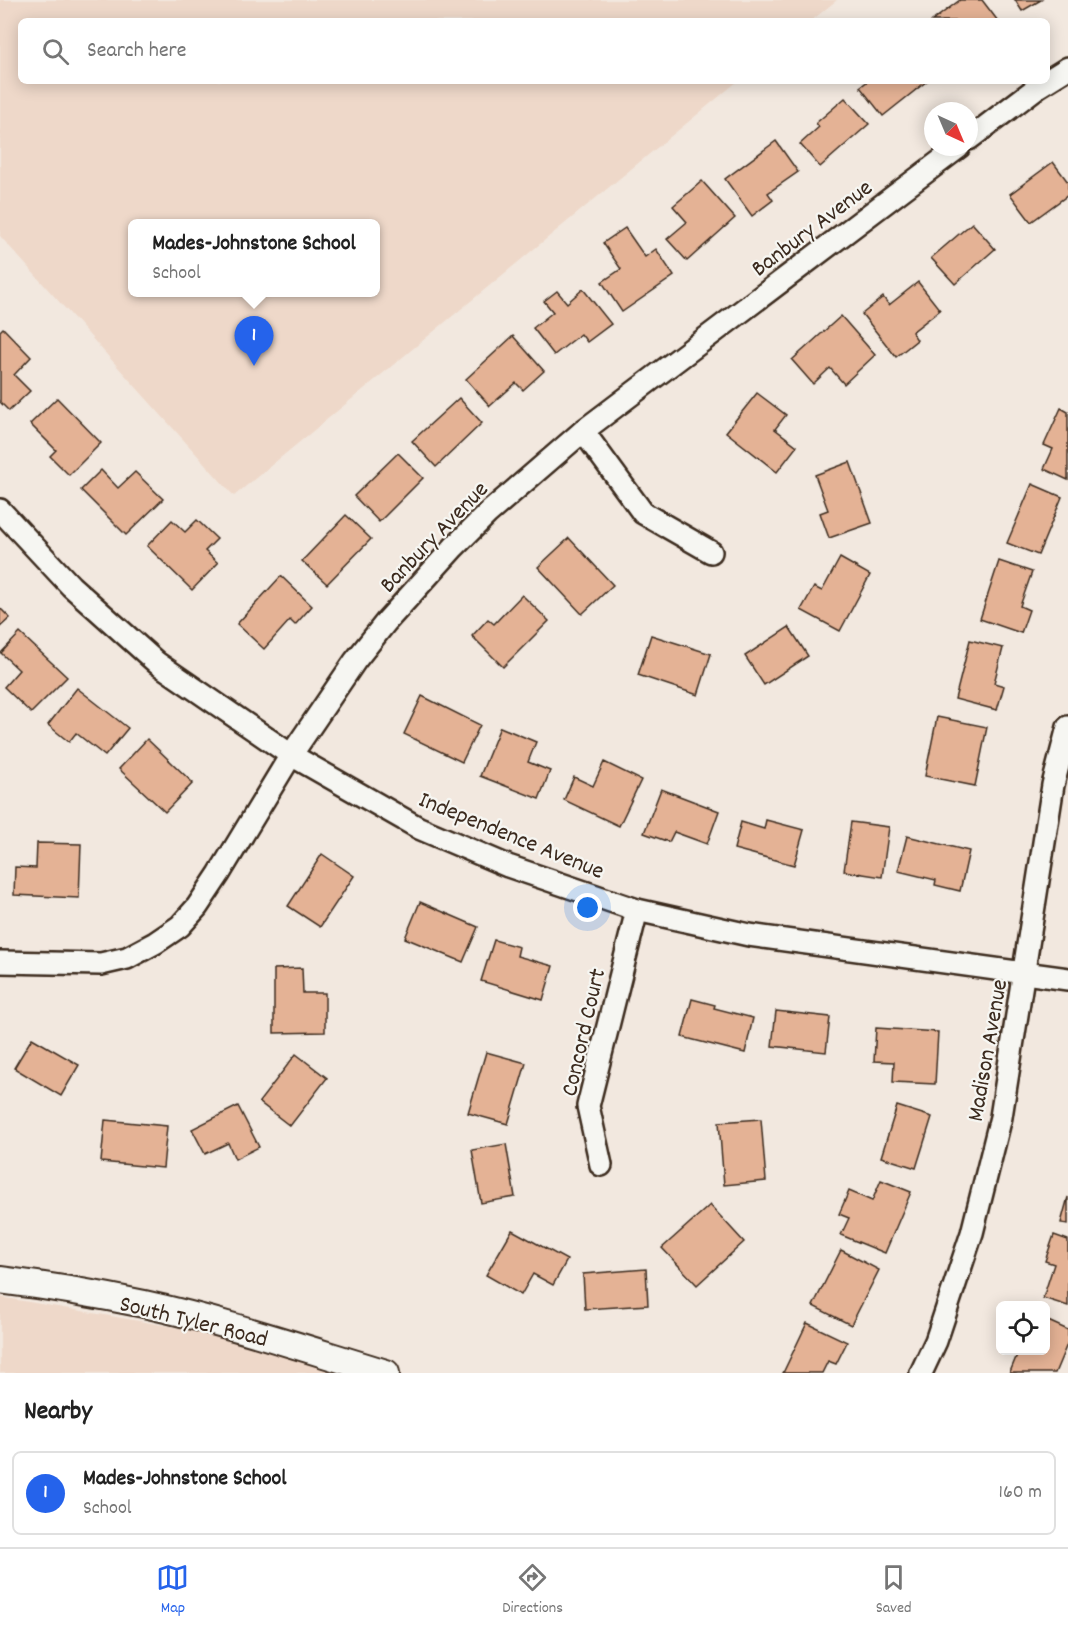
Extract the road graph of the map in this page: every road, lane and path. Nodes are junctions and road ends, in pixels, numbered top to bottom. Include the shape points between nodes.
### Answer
1 (1068, 68) edge
2 (1050, 79) edge
3 (1042, 84) edge
4 (978, 132) edge
5 (947, 156) edge
6 (583, 431) junction
7 (0, 510) edge
8 (711, 552) dead end
9 (1068, 727) edge
10 (291, 755) junction
11 (638, 910) junction
12 (0, 962) edge
13 (1025, 973) junction
14 (1068, 979) edge
15 (602, 1165) dead end
16 (0, 1280) edge
17 (386, 1373) edge
18 (921, 1373) edge

1 - 2 street
3 - 4 street
5 - 6 street, Banbury Avenue
6 - 8 street via 643,513
6 - 10 street, Banbury Avenue via 487,514 419,584 355,661
7 - 10 street, Independence Avenue via 71,586 157,663
9 - 13 street, Madison Avenue via 1053,785
10 - 11 street, Independence Avenue via 419,828 508,866
10 - 12 street, Banbury Avenue via 219,874 180,926 127,958 101,964
11 - 13 street, Independence Avenue via 749,935
11 - 15 street, Concord Court via 588,1106
13 - 14 street, Independence Avenue
13 - 18 street, Madison Avenue via 1001,1118 972,1233 936,1341
16 - 17 street, South Tyler Road via 145,1305

